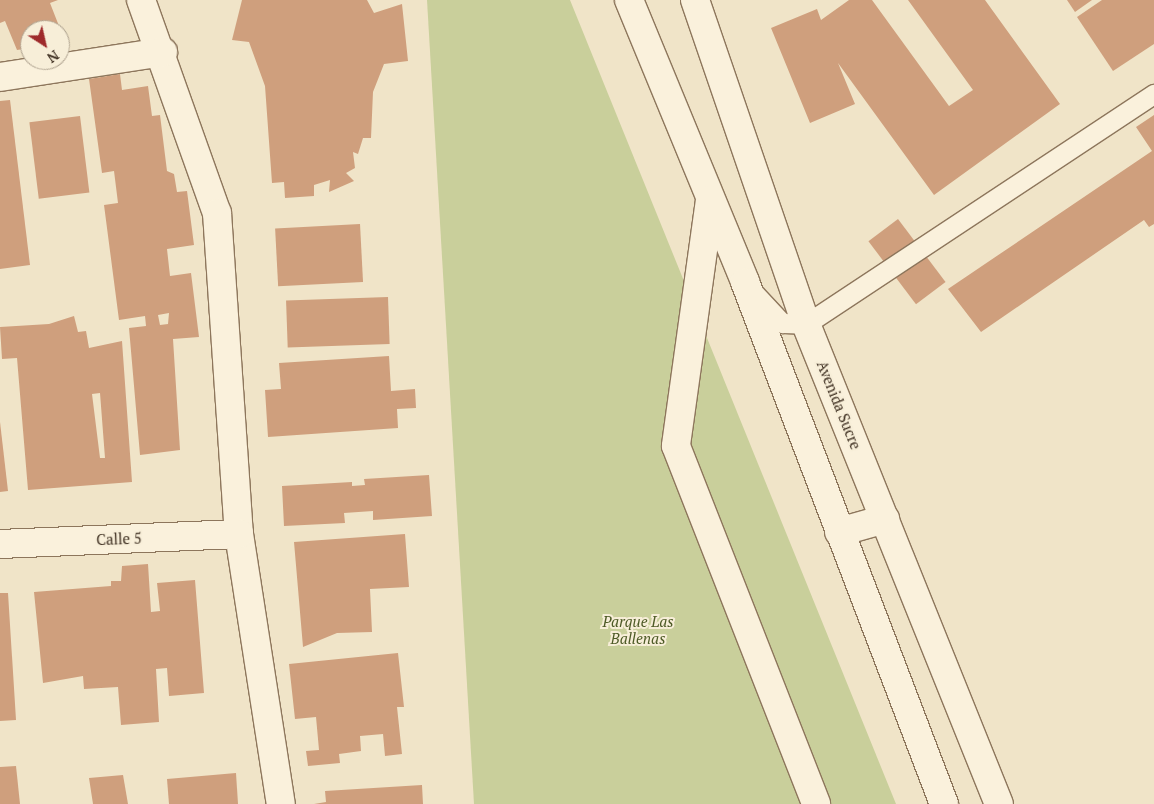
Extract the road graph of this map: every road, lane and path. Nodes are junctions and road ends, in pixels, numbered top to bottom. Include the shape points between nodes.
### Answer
1 (142, 0) edge
2 (629, 0) edge
3 (694, 0) edge
4 (163, 52) junction
5 (0, 77) edge
6 (1154, 94) edge
7 (710, 199) junction
8 (745, 282) junction
9 (806, 324) junction
10 (885, 519) junction
11 (839, 532) junction
12 (239, 534) junction
13 (0, 544) edge
14 (281, 804) edge
15 (816, 804) edge
16 (944, 804) edge
17 (999, 804) edge

1 - 4 street
2 - 7 street
3 - 9 street, Avenida Sucre
4 - 5 street
4 - 12 street via 217,213
6 - 9 lane
7 - 8 street
7 - 15 street via 676,446
8 - 9 lane via 782,323
8 - 11 street
9 - 10 street, Avenida Sucre
10 - 11 street
10 - 17 street, Avenida Sucre
11 - 16 street
12 - 13 street, Calle 5
12 - 14 street

